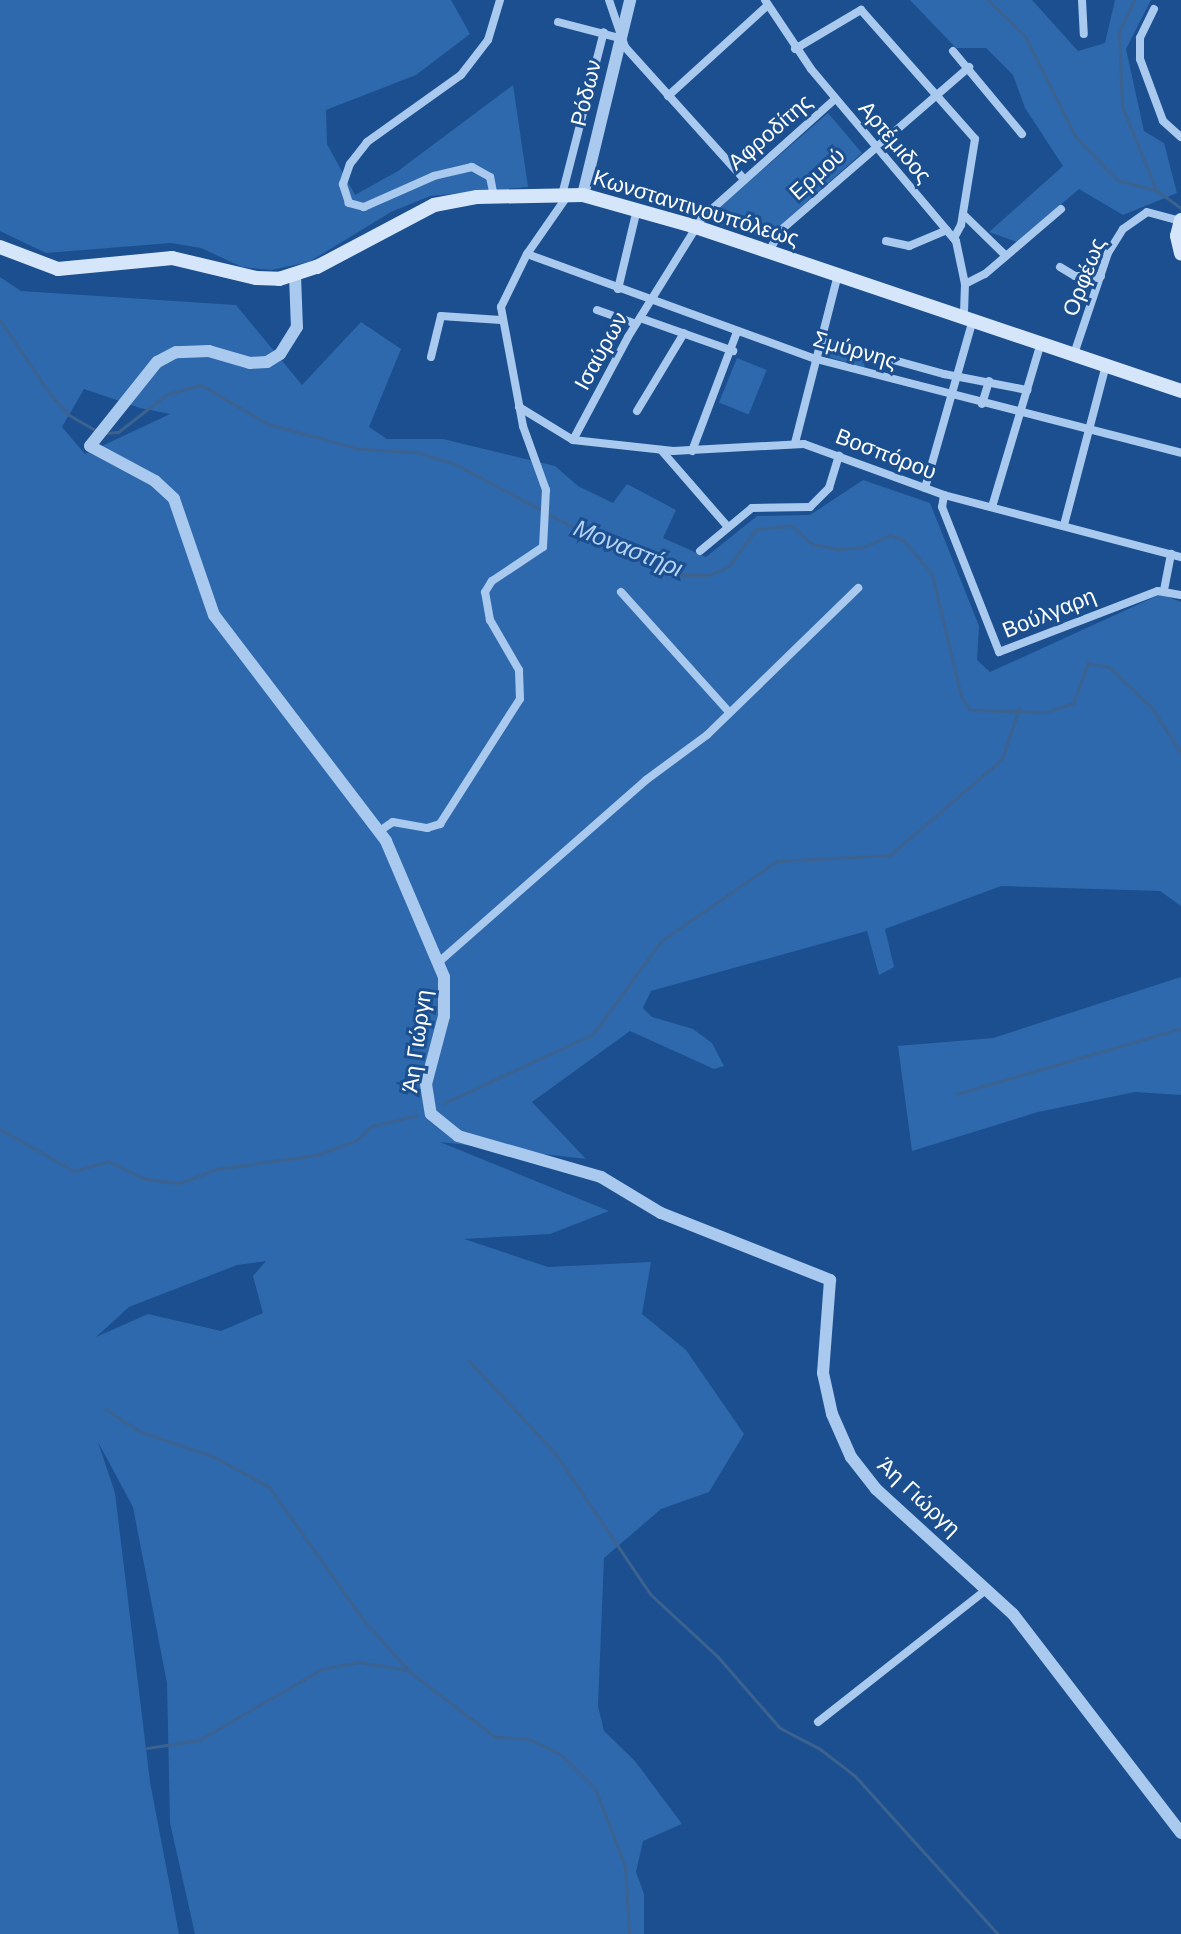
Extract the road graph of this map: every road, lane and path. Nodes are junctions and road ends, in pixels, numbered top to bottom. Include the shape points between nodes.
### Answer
1 (500, 0) edge
2 (609, 0) edge
3 (630, 0) edge
4 (1082, 0) edge
5 (766, 3) edge
6 (1154, 9) dead end
7 (558, 22) dead end
8 (604, 32) junction
9 (1084, 34) dead end
10 (619, 38) junction
11 (795, 49) junction
12 (953, 51) dead end
13 (969, 67) junction
14 (936, 95) junction
15 (668, 96) junction
16 (835, 99) junction
17 (1022, 134) dead end
18 (1181, 137) edge
19 (875, 147) junction
20 (744, 179) junction
21 (571, 195) junction
22 (494, 197) junction
23 (637, 208) junction
24 (1061, 209) dead end
25 (963, 214) junction
26 (1181, 220) edge
27 (696, 227) junction
28 (947, 230) junction
29 (954, 238) junction
30 (886, 241) dead end
31 (6, 250) edge
32 (769, 251) junction
33 (527, 254) junction
34 (1181, 254) edge
35 (1006, 256) junction
36 (1060, 267) dead end
37 (838, 274) junction
38 (295, 276) junction
39 (1101, 276) junction
40 (965, 284) junction
41 (618, 289) junction
42 (651, 302) junction
43 (597, 310) dead end
44 (969, 319) junction
45 (501, 320) junction
46 (638, 321) junction
47 (737, 332) junction
48 (684, 333) junction
49 (821, 340) junction
50 (1041, 343) junction
51 (733, 351) junction
52 (872, 354) junction
53 (1074, 354) junction
54 (431, 357) dead end
55 (816, 359) junction
56 (910, 365) junction
57 (1106, 365) junction
58 (868, 373) junction
59 (957, 374) junction
60 (989, 381) junction
61 (905, 384) junction
62 (1027, 390) junction
63 (1181, 391) edge
64 (951, 396) junction
65 (982, 404) junction
66 (519, 407) junction
67 (637, 411) dead end
68 (1020, 413) junction
69 (1091, 429) junction
70 (573, 440) junction
71 (795, 443) junction
72 (661, 450) junction
73 (692, 451) junction
74 (1181, 453) edge
75 (839, 455) junction
76 (925, 488) junction
77 (944, 495) junction
78 (992, 507) junction
79 (1064, 525) junction
80 (728, 527) junction
81 (700, 551) dead end
82 (1176, 555) edge
83 (858, 588) dead end
84 (1164, 590) junction
85 (621, 592) dead end
86 (1181, 595) edge
87 (729, 712) junction
88 (381, 830) junction
89 (440, 961) junction
90 (988, 1588) junction
91 (818, 1722) dead end
92 (1181, 1833) edge

1 - 22 street via 488,40 461,75 367,142 352,159 343,184 349,203 364,207 434,176 472,167 490,177
2 - 10 street
3 - 10 street, Ρόδων
4 - 9 street
5 - 11 street, Αρτέμιδος
5 - 15 street
6 - 18 street via 1140,38 1140,59 1163,121
7 - 8 street
8 - 10 street
8 - 21 street
10 - 15 street
10 - 21 street, Ρόδων
11 - 14 street via 861,10
11 - 16 street, Αρτέμιδος
12 - 13 street
13 - 14 street, Ερμού
13 - 17 street
14 - 19 street, Ερμού
14 - 25 street via 976,142
15 - 20 street
16 - 19 street, Αρτέμιδος
16 - 20 street, Αφροδίτης
19 - 28 street, Αρτέμιδος
19 - 32 street, Ερμού via 781,230
20 - 27 street, Αφροδίτης
21 - 22 main road, Κωνσταντινουπόλεως
21 - 23 main road, Κωνσταντινουπόλεως
21 - 33 street
22 - 38 main road, Κωνσταντινουπόλεως via 418,210
23 - 27 main road, Κωνσταντινουπόλεως
23 - 41 street, Ισαύρων
24 - 35 street
25 - 29 street
25 - 35 street
26 - 34 main road
26 - 39 street, Ορφέως via 1152,212 1139,216 1115,242
27 - 32 main road, Κωνσταντινουπόλεως
27 - 42 street, Ισαύρων
28 - 29 street, Αρτέμιδος
28 - 30 street via 909,246
29 - 40 street, Αρτέμιδος
31 - 38 main road, Κωνσταντινουπόλεως via 65,270 172,258 256,278
32 - 37 main road, Κωνσταντινουπόλεως
33 - 41 street, Σμύρνης
33 - 45 street via 502,304
35 - 40 street
36 - 39 street via 1075,276
37 - 44 main road, Κωνσταντινουπόλεως
37 - 49 street
38 - 88 street, Άη Γιώργη via 297,327 280,354 250,363 209,351 176,352 157,362 90,446 155,481 174,499 209,604 223,629
39 - 53 street, Ορφέως
40 - 44 street, Αρτέμιδος
41 - 42 street, Σμύρνης
42 - 46 street, Ισαύρων
42 - 47 street, Σμύρνης
43 - 46 street
44 - 50 main road, Κωνσταντινουπόλεως
44 - 59 street, Αρτέμιδος
45 - 54 street via 441,316
45 - 66 street
46 - 48 street
46 - 70 street, Ισαύρων
47 - 51 street
47 - 55 street, Σμύρνης
48 - 51 street
48 - 67 street
49 - 52 street
49 - 55 street
50 - 53 main road, Κωνσταντινουπόλεως
50 - 62 street
51 - 73 street
52 - 56 street
52 - 58 street
53 - 57 main road, Κωνσταντινουπόλεως
55 - 58 street, Σμύρνης
55 - 71 street
56 - 59 street
56 - 61 street
57 - 63 main road, Κωνσταντινουπόλεως
57 - 69 street
58 - 61 street, Σμύρνης
59 - 60 street
59 - 64 street, Αρτέμιδος
60 - 62 street
60 - 65 street
61 - 64 street, Σμύρνης
62 - 68 street
64 - 65 street, Σμύρνης
64 - 76 street, Αρτέμιδος
65 - 68 street, Σμύρνης
66 - 70 street
66 - 88 street via 546,483 545,541 540,551 488,585 484,600 519,670 520,699 440,824 427,828 393,822
68 - 69 street, Σμύρνης
68 - 78 street
69 - 74 street, Σμύρνης
69 - 79 street
70 - 72 street, Βοσπόρου
71 - 73 street, Βοσπόρου
71 - 75 street, Βοσπόρου
72 - 73 street, Βοσπόρου
72 - 80 street
75 - 76 street, Βοσπόρου
75 - 80 street via 829,488 810,507 759,506
76 - 77 street, Βοσπόρου
77 - 78 street, Βοσπόρου
77 - 84 street, Βούλγαρη via 942,507 999,652
78 - 79 street, Βοσπόρου
79 - 82 street, Βοσπόρου
80 - 81 street
82 - 84 street
83 - 87 street
84 - 86 street
85 - 87 street
87 - 89 street
88 - 89 street, Άη Γιώργη
89 - 90 street, Άη Γιώργη via 445,1004 426,1093 436,1121 458,1136 601,1177 661,1213 830,1280 823,1373 832,1414 851,1457 876,1489
90 - 91 street
90 - 92 street, Άη Γιώργη via 1077,1691

